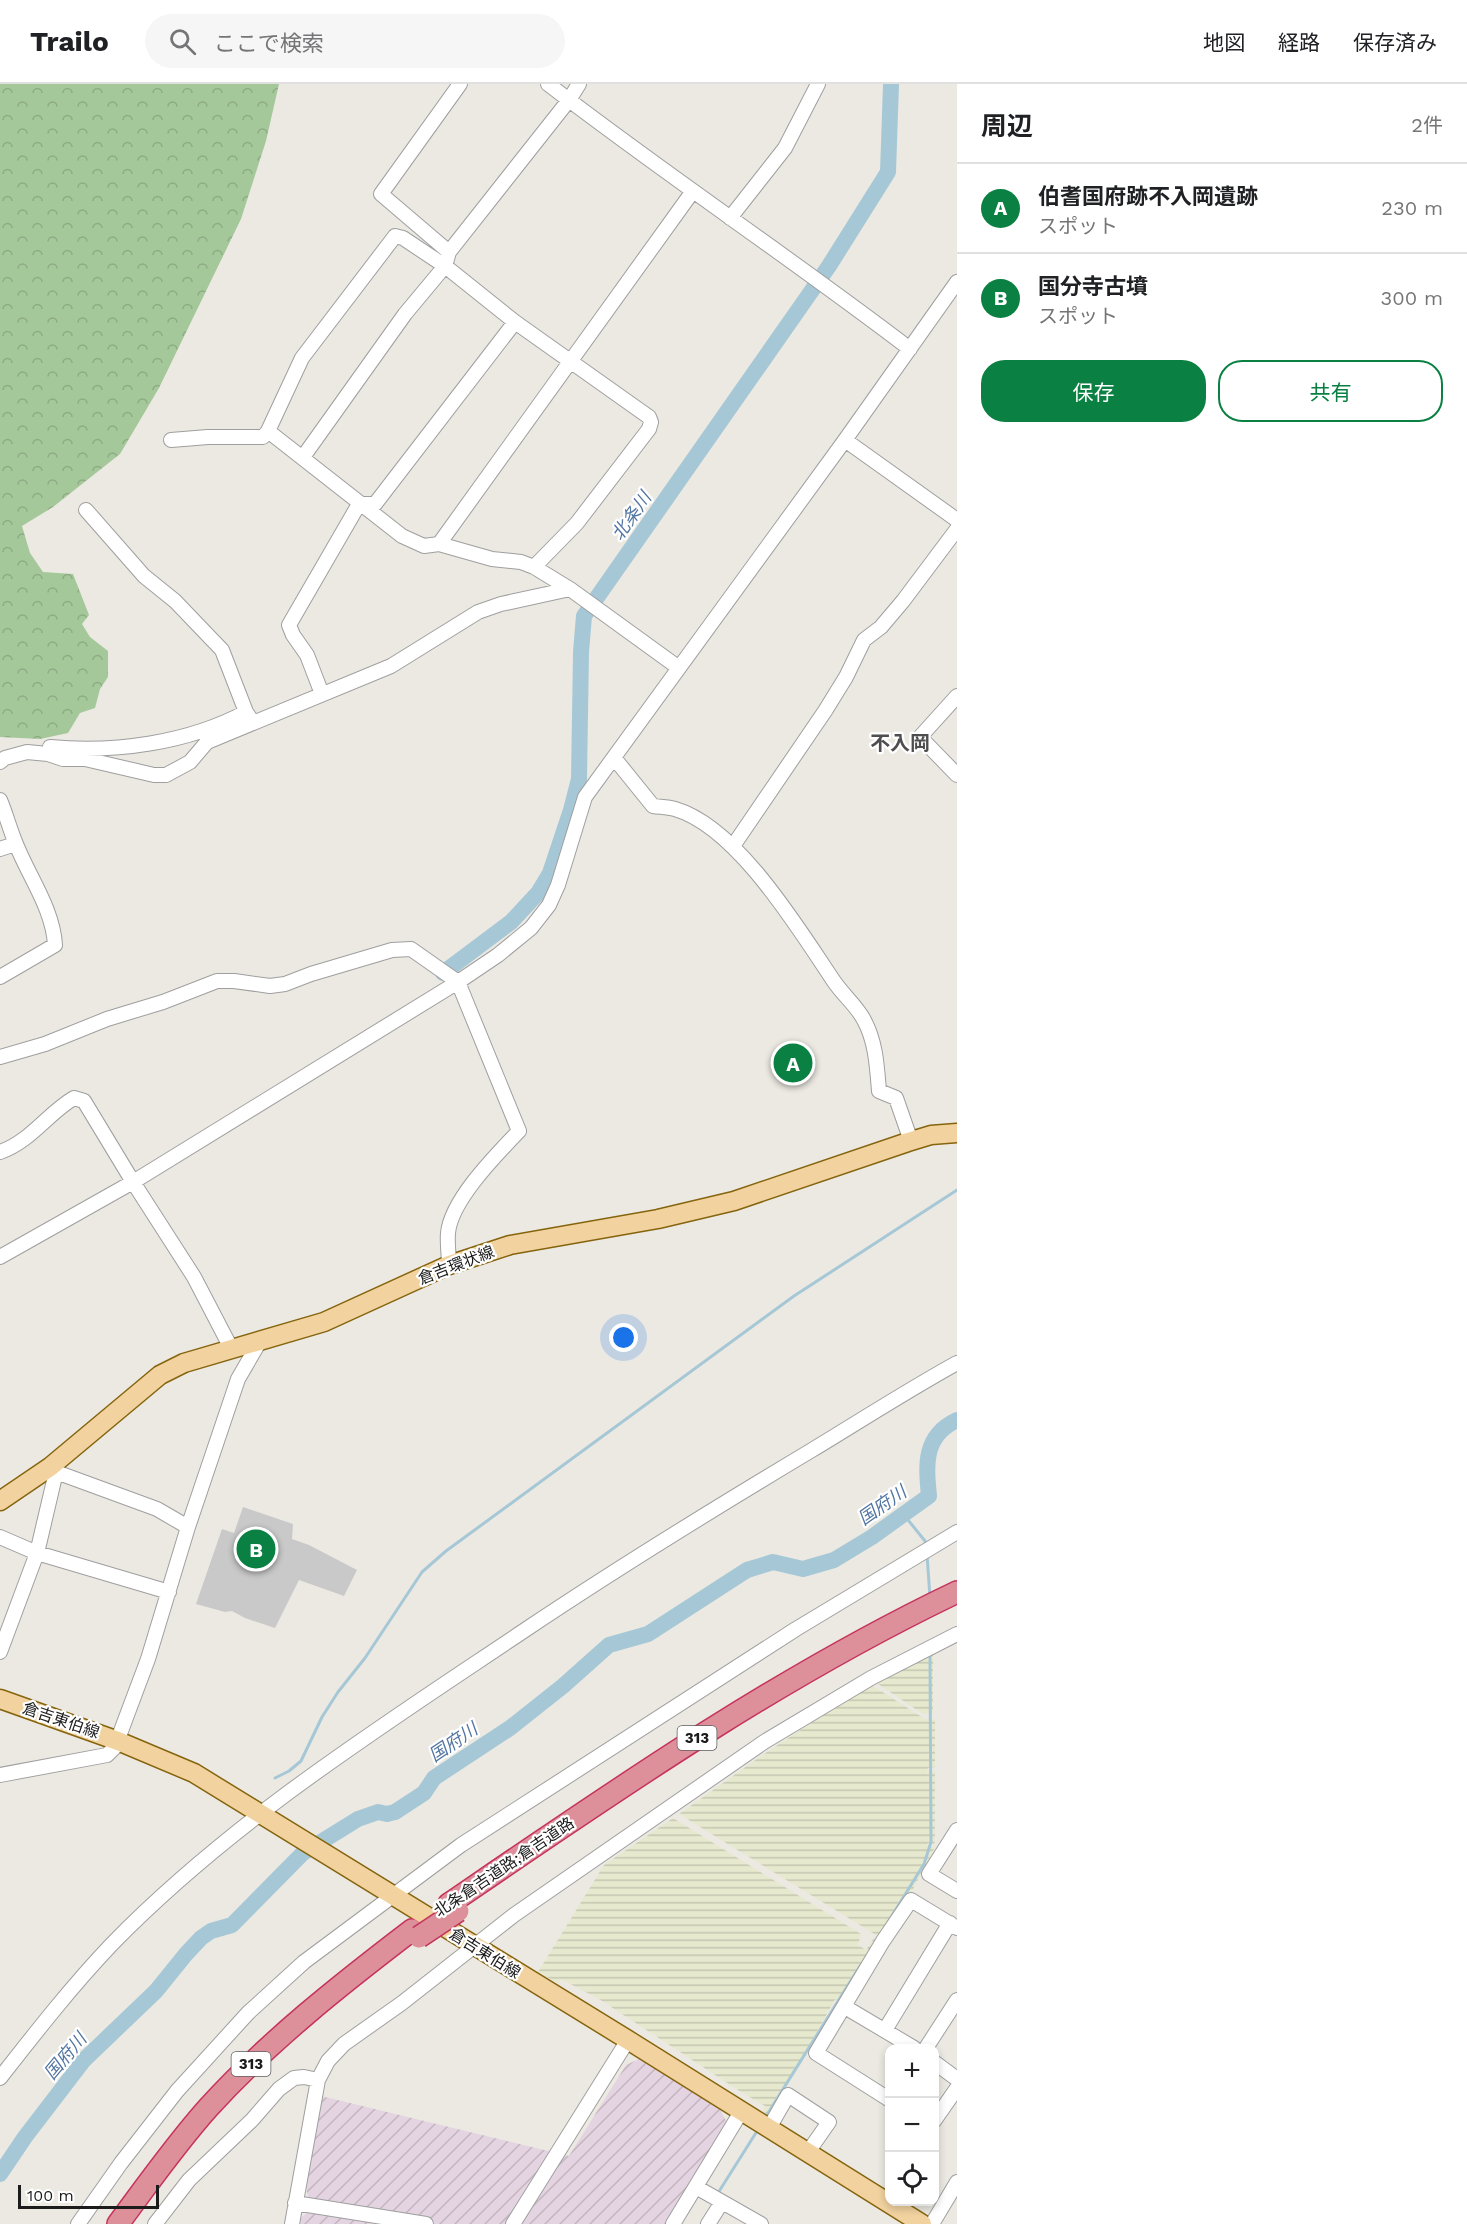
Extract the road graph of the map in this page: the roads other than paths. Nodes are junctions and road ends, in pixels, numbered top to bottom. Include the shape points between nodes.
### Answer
1 (460, 84) edge
2 (548, 84) edge
3 (579, 84) edge
4 (818, 84) edge
5 (568, 100) junction
6 (693, 191) junction
7 (730, 218) junction
8 (449, 252) junction
9 (445, 266) junction
10 (957, 282) edge
11 (515, 322) junction
12 (910, 349) junction
13 (570, 360) junction
14 (268, 431) junction
15 (171, 440) dead end
16 (845, 440) junction
17 (303, 457) junction
18 (359, 504) junction
19 (86, 510) dead end
20 (957, 520) edge
21 (957, 529) edge
22 (439, 544) junction
23 (534, 567) junction
24 (570, 589) junction
25 (679, 668) junction
26 (322, 694) junction
27 (957, 696) edge
28 (249, 717) junction
29 (50, 747) dead end
30 (615, 759) junction
31 (0, 762) edge
32 (957, 775) edge
33 (0, 800) edge
34 (15, 843) junction
35 (733, 846) junction
36 (0, 849) edge
37 (0, 977) edge
38 (458, 982) junction
39 (0, 1057) edge
40 (957, 1133) edge
41 (911, 1141) junction
42 (0, 1152) edge
43 (133, 1182) junction
44 (0, 1257) edge
45 (449, 1265) junction
46 (260, 1341) junction
47 (231, 1348) junction
48 (957, 1363) edge
49 (53, 1469) junction
50 (0, 1501) edge
51 (188, 1527) junction
52 (957, 1532) edge
53 (0, 1537) edge
54 (37, 1552) junction
55 (169, 1592) junction
56 (957, 1592) edge
57 (957, 1603) edge
58 (957, 1634) edge
59 (0, 1652) edge
60 (0, 1699) edge
61 (118, 1741) junction
62 (0, 1775) edge
63 (267, 1819) junction
64 (957, 1830) edge
65 (957, 1891) edge
66 (393, 1895) junction
67 (453, 1907) junction
68 (953, 1926) edge
69 (416, 1934) junction
70 (476, 1946) junction
71 (957, 2000) edge
72 (845, 2007) junction
73 (885, 2030) junction
74 (628, 2040) junction
75 (906, 2044) edge
76 (929, 2044) edge
77 (939, 2066) edge
78 (0, 2078) edge
79 (957, 2079) edge
80 (318, 2080) junction
81 (957, 2088) edge
82 (887, 2098) edge
83 (741, 2112) junction
84 (939, 2114) edge
85 (769, 2128) junction
86 (808, 2152) junction
87 (957, 2182) edge
88 (696, 2187) junction
89 (885, 2197) edge
90 (722, 2202) junction
91 (295, 2203) junction
92 (898, 2206) edge
93 (78, 2224) edge
94 (117, 2224) edge
95 (128, 2224) edge
96 (154, 2224) edge
97 (292, 2224) edge
98 (426, 2224) edge
99 (513, 2224) edge
100 (673, 2224) edge
101 (708, 2224) edge
102 (761, 2224) edge
103 (922, 2224) edge
104 (932, 2224) edge

1 - 8 street via 381,194
2 - 5 street
3 - 5 street
4 - 7 street via 785,148
5 - 6 street
5 - 8 street
6 - 7 street
6 - 13 street
7 - 12 street
8 - 9 street
9 - 11 street
9 - 14 street via 395,236 302,358
9 - 17 street via 405,314
10 - 12 street
11 - 13 street
11 - 18 street via 375,504
12 - 16 street
13 - 22 street
13 - 23 street via 649,417 651,423 577,524
14 - 15 street via 263,437
14 - 17 street
16 - 20 street
16 - 25 street
17 - 18 street
18 - 22 street via 402,536 424,546
18 - 26 street via 289,625 307,655
19 - 28 street via 144,576 175,601 222,650
21 - 35 street via 903,601 864,640 825,711
22 - 23 street
23 - 24 street
24 - 25 street
24 - 26 street via 478,612 392,666
25 - 30 street
26 - 28 street
27 - 32 street via 920,737
28 - 29 street via 138,745 79,750
28 - 31 street via 207,742 190,762 166,776 27,752
30 - 35 street via 653,806 676,809 701,821
30 - 38 street via 585,797 549,905 531,928
33 - 34 street
34 - 36 street
34 - 37 street via 48,913 55,945
35 - 41 street via 864,1019 874,1046 879,1091 896,1098
38 - 39 street via 411,949 392,950 285,984 218,981
38 - 43 street
38 - 45 street via 519,1131 487,1164 453,1213 448,1232
40 - 41 main road, 倉吉環状線
41 - 45 main road, 倉吉環状線 via 734,1201 658,1219 510,1245
42 - 43 street via 12,1148 74,1098 84,1101
43 - 44 street
43 - 47 street via 194,1277
45 - 46 main road, 倉吉環状線 via 324,1322
46 - 47 main road, 倉吉環状線
46 - 51 street via 237,1379
47 - 49 main road, 倉吉環状線 via 160,1375
48 - 63 street via 592,1585 314,1772
49 - 50 main road, 倉吉環状線
49 - 51 street via 156,1509
49 - 54 street
51 - 55 street
52 - 66 street via 637,1730 461,1845
53 - 54 street
54 - 55 street
54 - 59 street
55 - 61 street
56 - 67 highway, 北条倉吉道路;倉吉道路 / 313 via 842,1652 714,1728 623,1785
57 - 67 highway, 北条倉吉道路;倉吉道路 / 313 via 718,1736
58 - 70 street via 871,1678 764,1742 514,1915
60 - 61 main road, 倉吉東伯線
61 - 62 street via 107,1755
61 - 63 main road, 倉吉東伯線 via 194,1773
63 - 66 main road, 倉吉東伯線
63 - 78 street via 245,1826 113,1943
64 - 65 street via 929,1874
66 - 70 main road, 倉吉東伯線
66 - 93 street via 304,1962 248,2013 177,2091
67 - 69 highway, 北条倉吉道路;倉吉道路 / 313, bridge
68 - 72 street via 910,1900
68 - 73 street
69 - 94 highway, 北条倉吉道路;倉吉道路 / 313 via 302,2017 255,2060 208,2108
69 - 95 highway, 北条倉吉道路;倉吉道路 / 313 via 261,2065 172,2164
70 - 74 main road, 倉吉東伯線
70 - 80 street via 344,2044 328,2061
71 - 76 street
72 - 73 street
72 - 82 street via 816,2053
73 - 75 street
74 - 83 main road, 倉吉東伯線
74 - 99 street
77 - 79 street
80 - 91 street
80 - 96 street via 294,2078 279,2089 189,2180
81 - 84 street
83 - 85 main road, 倉吉東伯線
83 - 88 street
85 - 86 main road, 倉吉東伯線
85 - 86 street via 788,2095 829,2122
86 - 89 main road, 倉吉東伯線
87 - 104 street
88 - 90 street
88 - 100 street
90 - 101 street
90 - 102 street
91 - 97 street
91 - 98 street
92 - 103 main road, 倉吉東伯線

